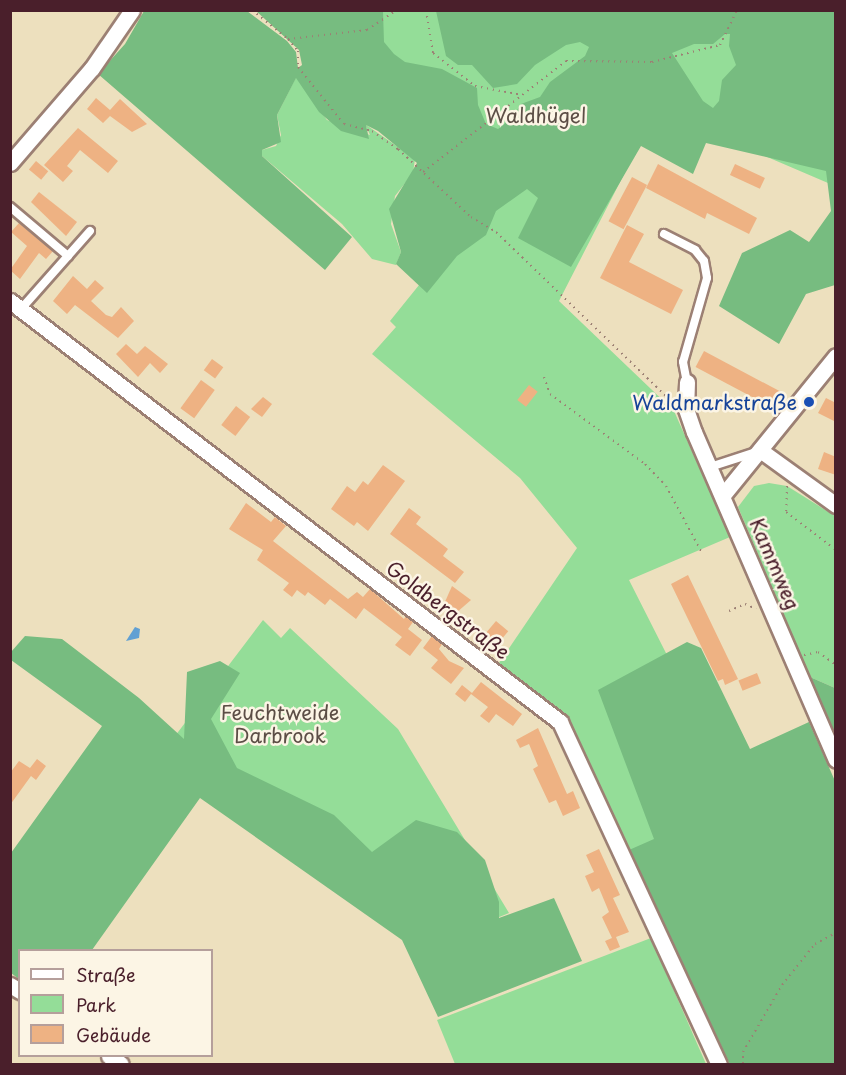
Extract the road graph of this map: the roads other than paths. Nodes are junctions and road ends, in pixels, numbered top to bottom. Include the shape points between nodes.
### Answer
1 (132, 10) edge
2 (10, 164) edge
3 (10, 207) edge
4 (90, 231) dead end
5 (664, 234) dead end
6 (68, 256) junction
7 (16, 305) edge
8 (836, 356) edge
9 (687, 382) joint
10 (760, 450) junction
11 (710, 467) junction
12 (723, 495) junction
13 (836, 505) edge
14 (836, 760) edge
15 (719, 1065) edge

1 - 2 street via 92,68
3 - 6 lane
4 - 6 lane
5 - 9 lane via 695,250 706,269 703,297 683,362
6 - 7 lane
7 - 15 street, Goldbergstraße via 560,722
8 - 10 street
9 - 11 street, Kammweg via 686,409
10 - 11 lane
10 - 12 street
10 - 13 street
11 - 12 street, Kammweg
12 - 14 street, Kammweg

